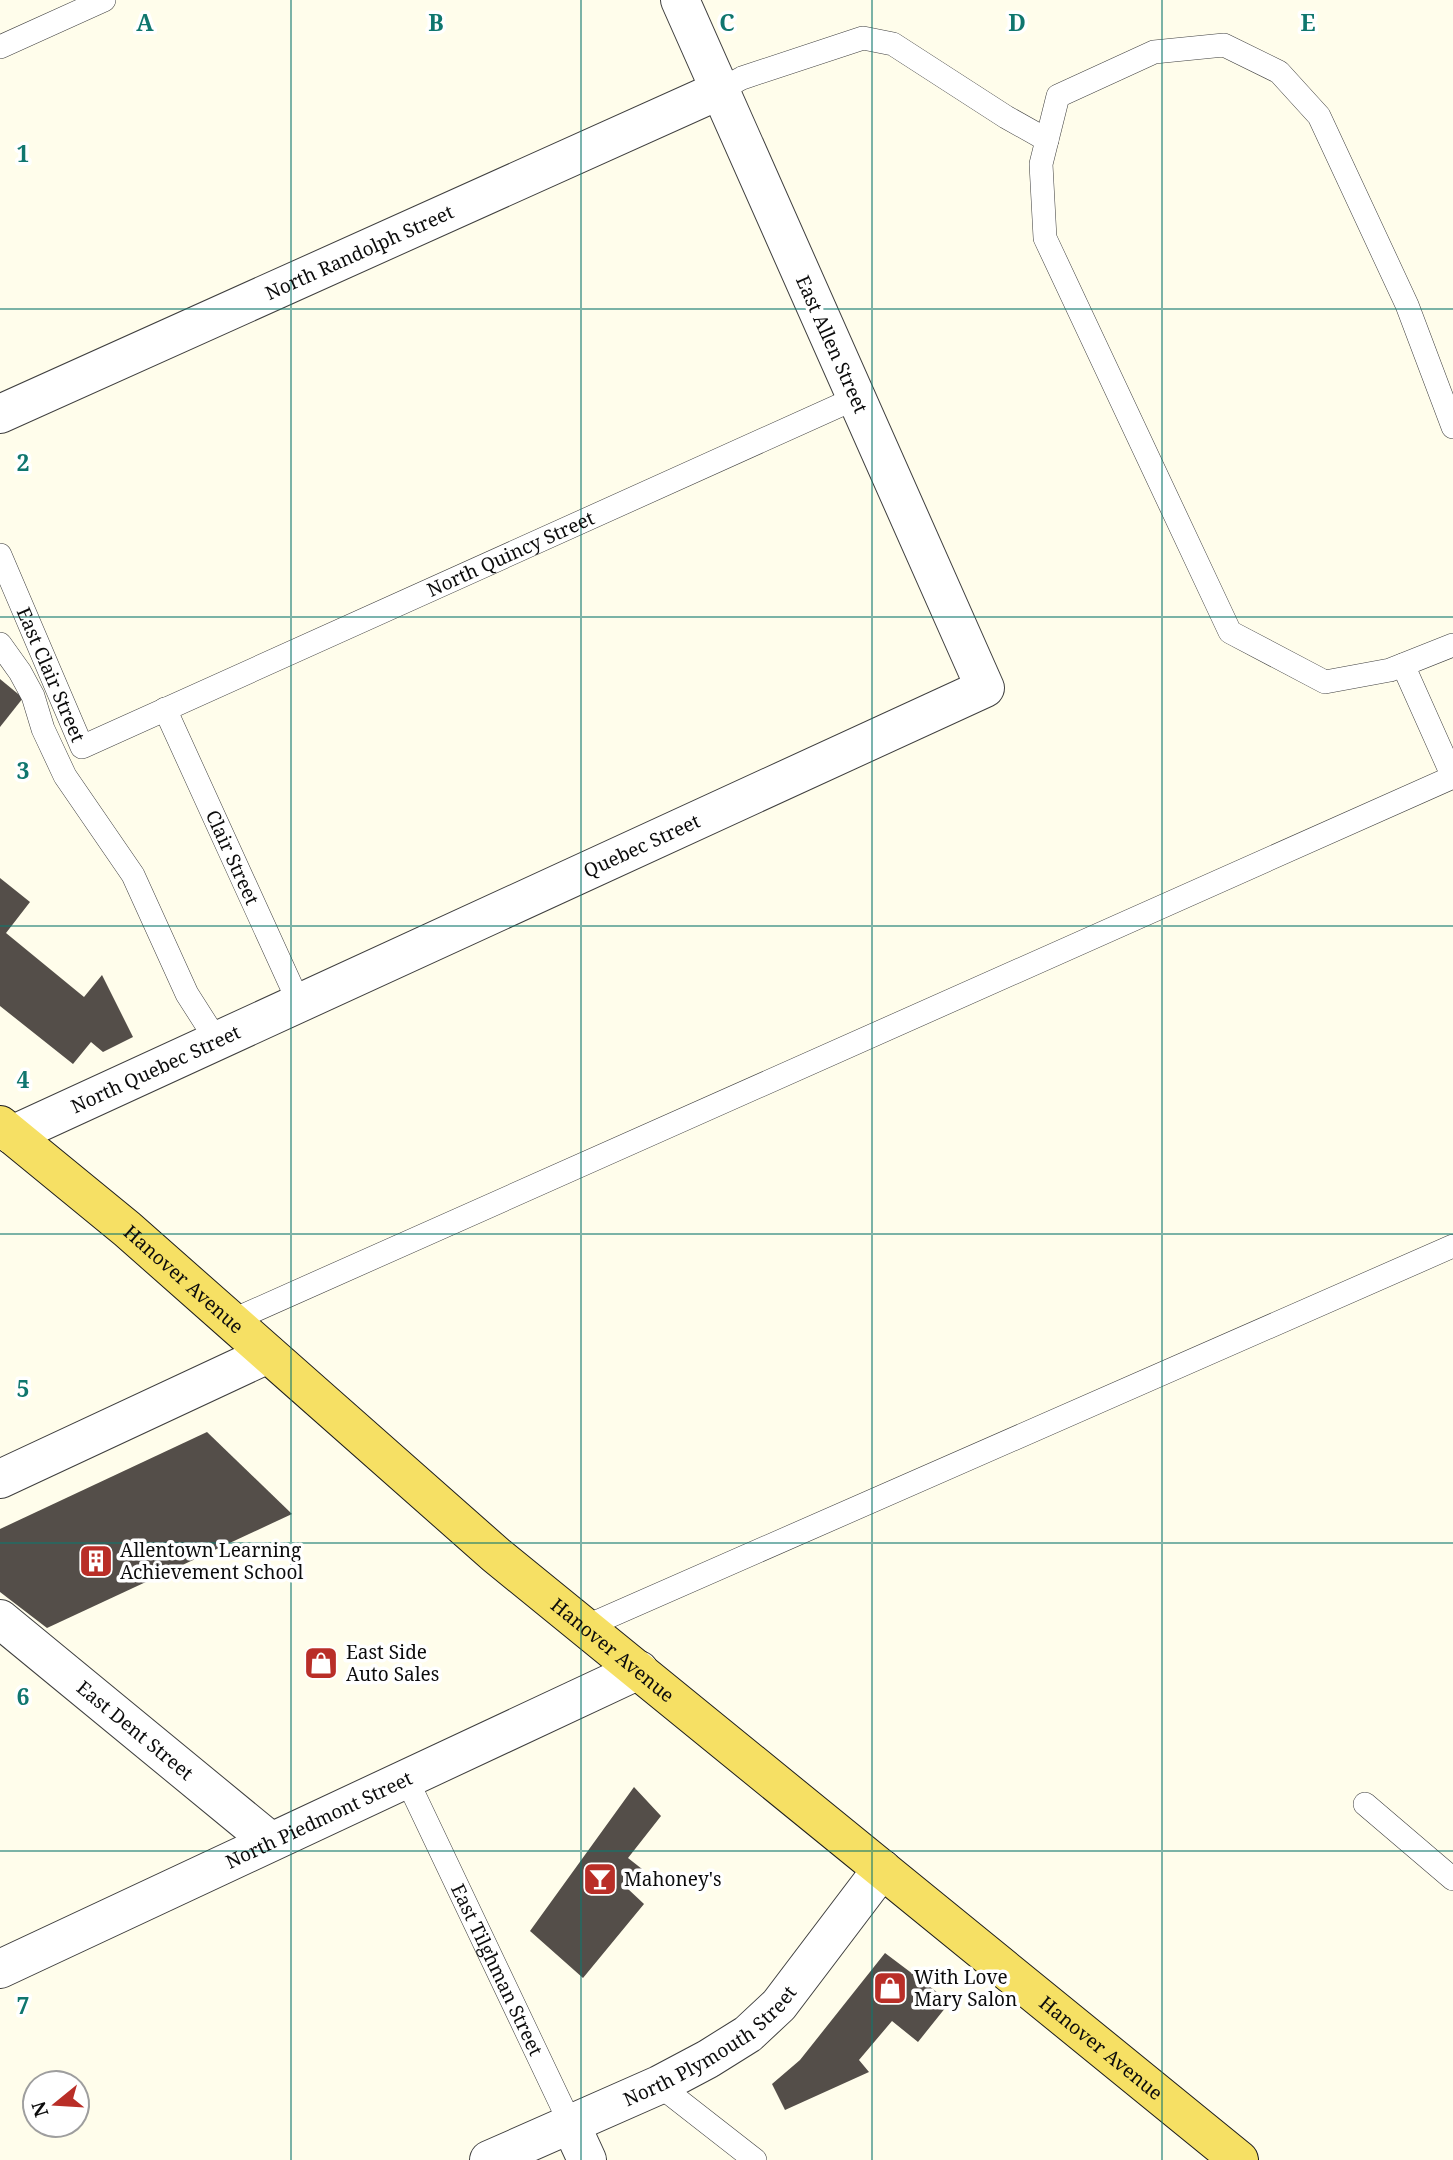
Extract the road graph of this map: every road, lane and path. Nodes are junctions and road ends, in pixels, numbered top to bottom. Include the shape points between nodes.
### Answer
1 (104, 0) edge
2 (680, 0) edge
3 (0, 47) edge
4 (720, 90) junction
5 (1047, 141) junction
6 (856, 398) junction
7 (0, 414) edge
8 (1453, 428) edge
9 (0, 555) edge
10 (0, 644) edge
11 (1453, 645) edge
12 (1403, 665) junction
13 (985, 688) joint
14 (165, 709) junction
15 (1453, 777) edge
16 (299, 1003) junction
17 (217, 1041) junction
18 (6, 1130) edge
19 (1453, 1247) edge
20 (231, 1321) junction
21 (268, 1354) junction
22 (0, 1479) edge
23 (0, 1619) edge
24 (585, 1627) junction
25 (639, 1670) junction
26 (407, 1780) junction
27 (1365, 1804) dead end
28 (270, 1841) junction
29 (882, 1869) junction
30 (1453, 1879) edge
31 (0, 1969) edge
32 (659, 2085) junction
33 (570, 2123) junction
34 (489, 2160) edge
35 (587, 2160) edge
36 (755, 2160) edge
37 (1239, 2160) edge

1 - 3 lane
2 - 4 street, East Allen Street
4 - 5 lane via 742,78 863,38 892,44
4 - 6 street, East Allen Street
4 - 7 street, North Randolph Street
5 - 8 lane via 1058,96 1154,52 1224,45 1279,72 1319,116 1407,305
5 - 12 lane via 1041,164 1045,238 1230,632 1325,682
6 - 13 street, East Allen Street
6 - 14 lane, North Quincy Street
9 - 14 lane, East Clair Street via 82,747
10 - 17 lane via 33,696 65,776 133,876 187,994
11 - 12 lane
12 - 15 lane
13 - 16 street, Quebec Street
14 - 16 lane, Clair Street
15 - 20 lane
16 - 17 street, North Quebec Street
17 - 18 street, North Quebec Street
18 - 20 main road, Hanover Avenue
19 - 24 lane
20 - 21 main road, Hanover Avenue
21 - 22 street
21 - 24 main road, Hanover Avenue via 496,1555
23 - 28 street, East Dent Street
24 - 25 main road, Hanover Avenue
25 - 26 street, North Piedmont Street
25 - 29 main road, Hanover Avenue
26 - 28 street, North Piedmont Street
26 - 33 lane, East Tilghman Street
27 - 30 lane
28 - 31 street, North Piedmont Street
29 - 32 street, North Plymouth Street via 779,2005 748,2034
29 - 37 main road, Hanover Avenue
32 - 33 street, North Plymouth Street
32 - 36 lane
33 - 34 street, North Plymouth Street
33 - 35 street, East Tilghman Street

